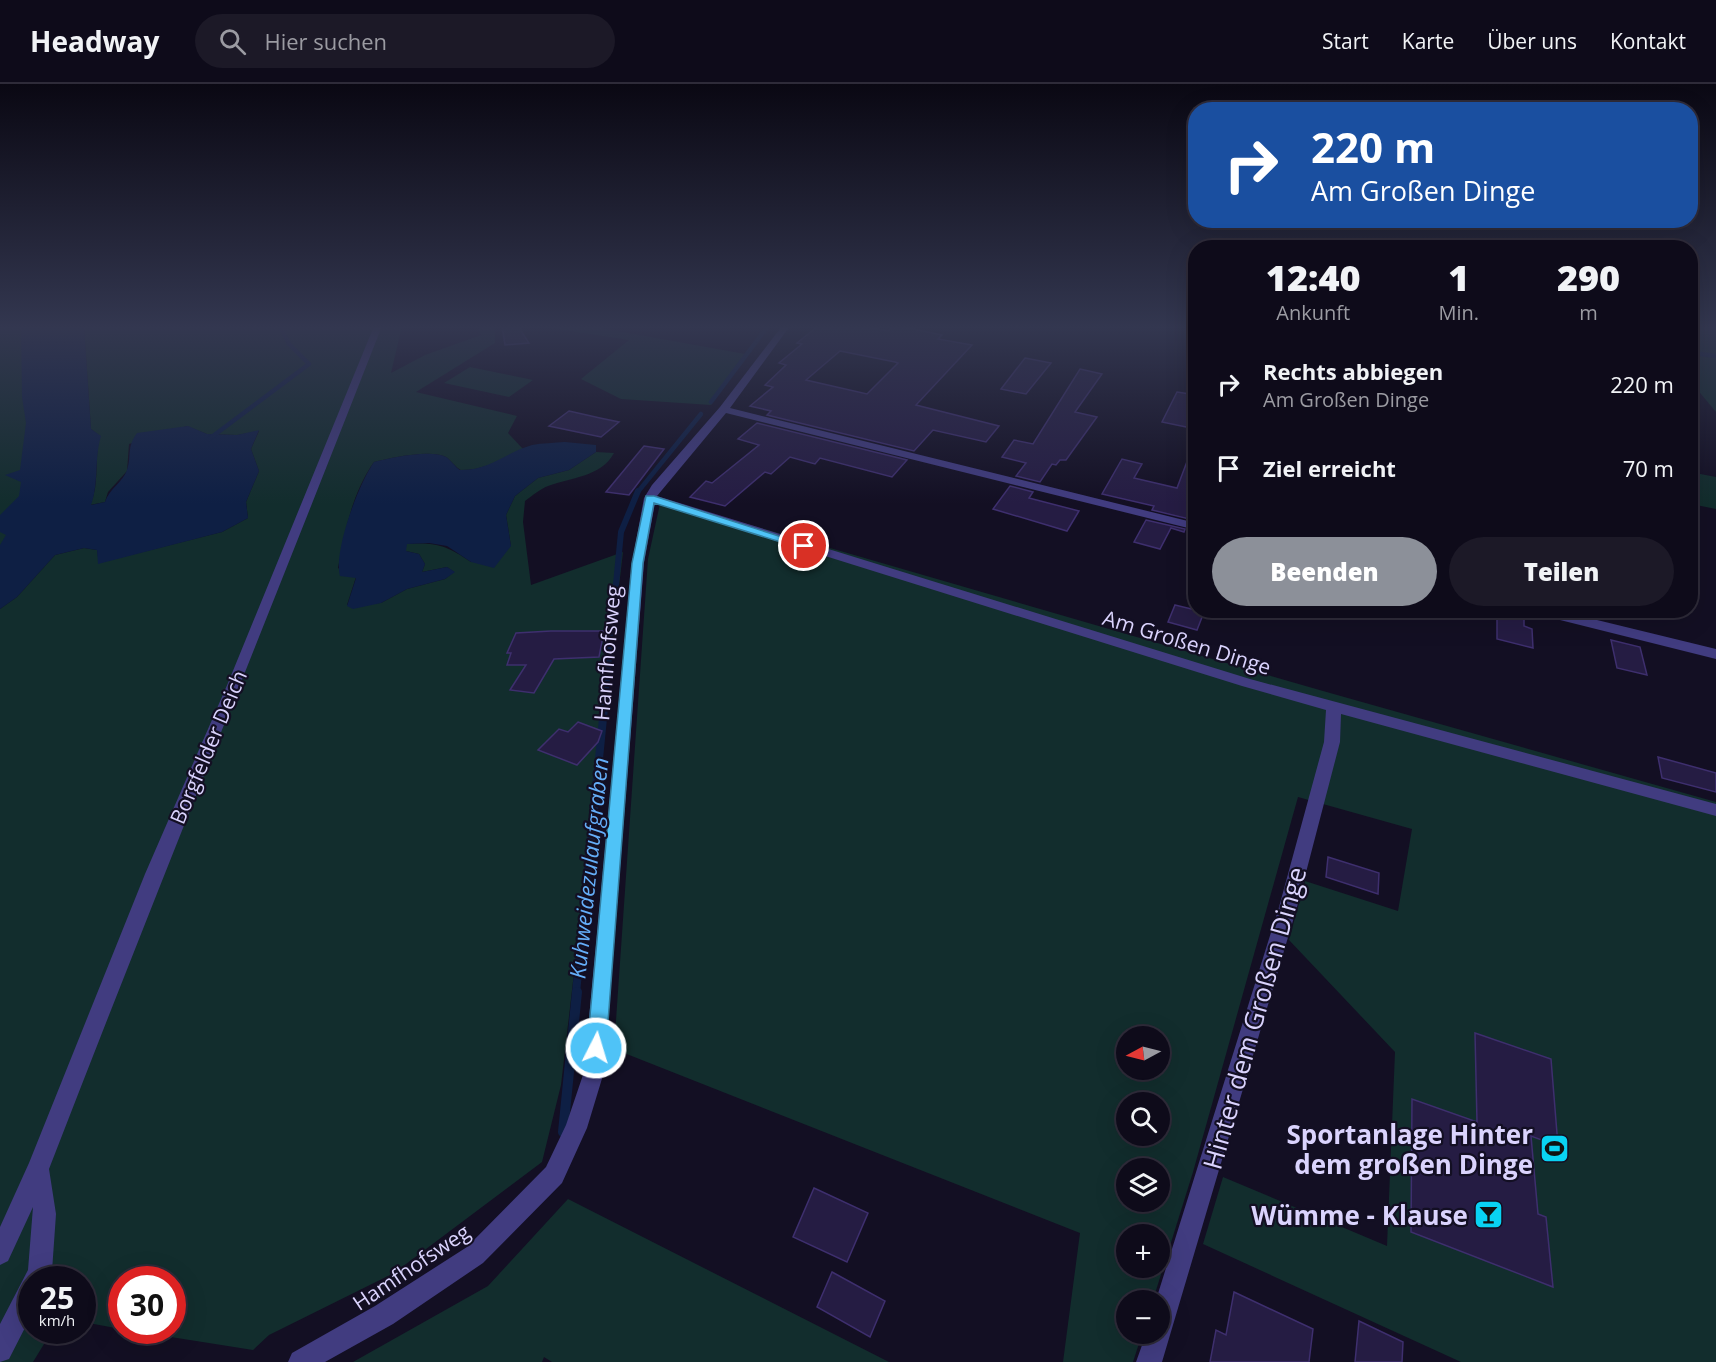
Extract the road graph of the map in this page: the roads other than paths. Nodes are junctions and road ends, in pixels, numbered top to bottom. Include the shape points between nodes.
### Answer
1 (354, 386) edge
2 (741, 386) edge
3 (724, 409) junction
4 (650, 498) junction
5 (1188, 525) edge
6 (1570, 618) edge
7 (1716, 654) edge
8 (1334, 706) junction
9 (1716, 810) edge
10 (38, 1168) junction
11 (0, 1253) edge
12 (40, 1266) edge
13 (1170, 1294) edge
14 (18, 1315) edge
15 (1155, 1344) edge
16 (0, 1350) edge
17 (301, 1362) edge
18 (1149, 1362) edge

1 - 10 street, Borgfelder Deich
2 - 3 street, Hamfhofsweg
3 - 4 street, Hamfhofsweg
3 - 5 street
4 - 8 street, Am Großen Dinge via 1247,683
4 - 17 street, Hamfhofsweg via 638,563 594,1072 576,1128 554,1175 475,1255 384,1315
6 - 7 street
8 - 9 street, Am Großen Dinge
8 - 13 street, Hinter dem Großen Dinge via 1332,742 1288,907
10 - 11 street, Borgfelder Deich
10 - 12 street via 45,1214
14 - 16 street
15 - 18 street

